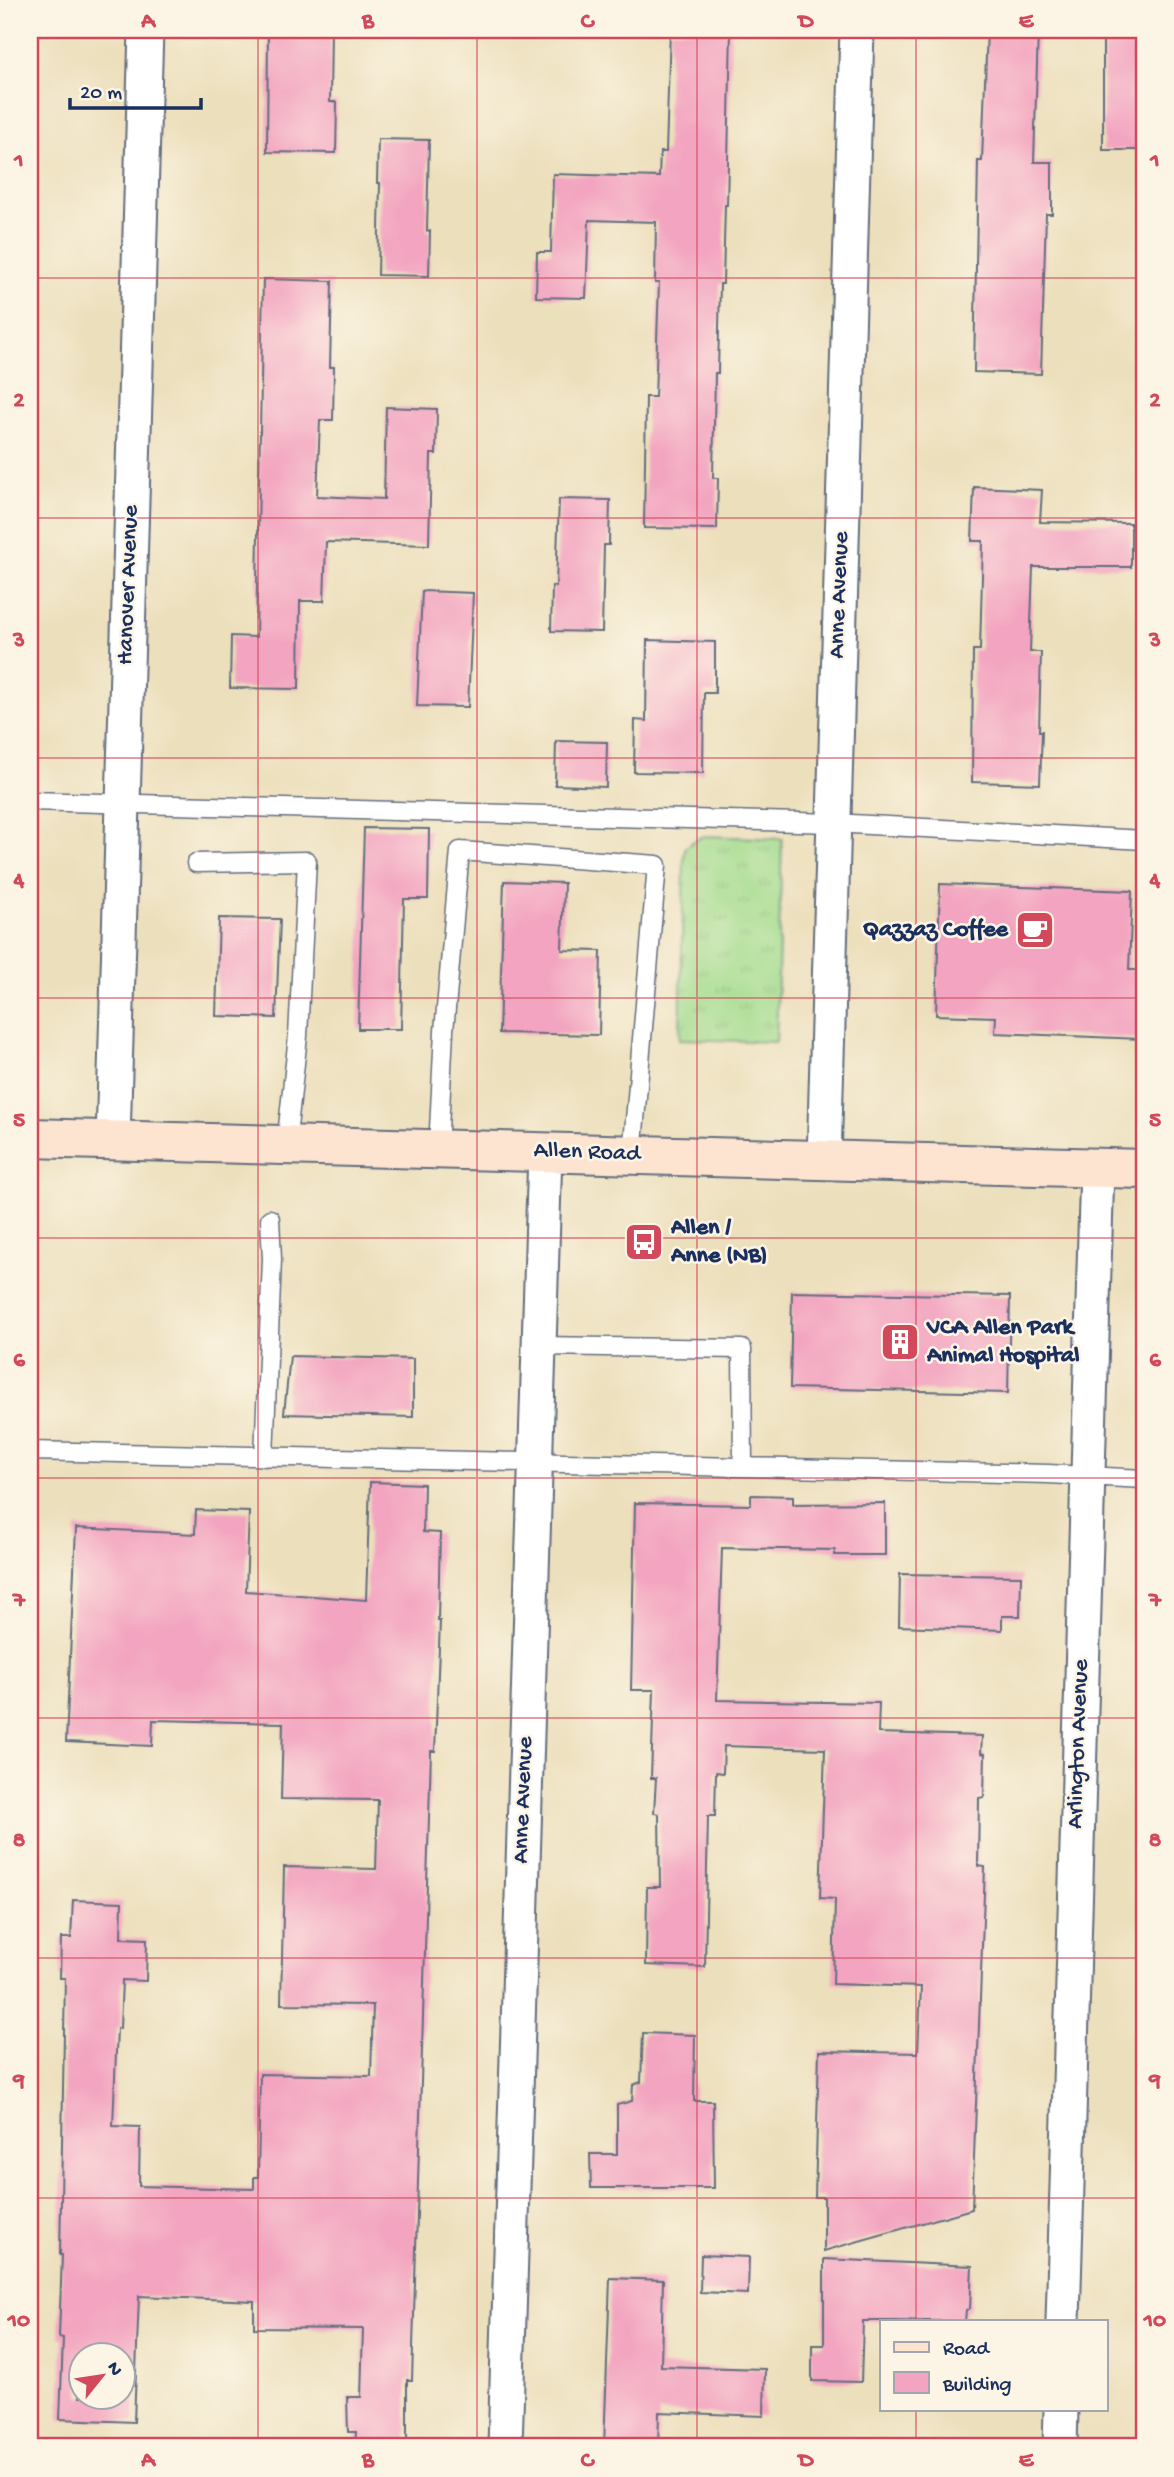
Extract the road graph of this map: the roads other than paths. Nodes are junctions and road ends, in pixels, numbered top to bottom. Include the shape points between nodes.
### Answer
1 (146, 30) edge
2 (857, 30) edge
3 (30, 801) edge
4 (122, 804) junction
5 (834, 823) junction
6 (1144, 840) edge
7 (195, 863) dead end
8 (30, 1138) edge
9 (113, 1140) junction
10 (286, 1145) junction
11 (438, 1149) junction
12 (545, 1152) junction
13 (632, 1155) junction
14 (824, 1160) junction
15 (1097, 1167) junction
16 (1144, 1169) edge
17 (270, 1219) dead end
18 (538, 1346) junction
19 (30, 1451) edge
20 (264, 1457) junction
21 (534, 1463) junction
22 (744, 1467) junction
23 (1087, 1478) junction
24 (1144, 1479) edge
25 (1063, 2320) edge
26 (1061, 2410) edge
27 (505, 2447) edge
28 (1060, 2447) edge

1 - 4 street, Hanover Avenue
2 - 5 street, Anne Avenue
3 - 4 lane
4 - 5 lane
4 - 9 street, Hanover Avenue
5 - 6 lane
5 - 14 street, Anne Avenue
7 - 10 lane via 306,861 298,1036
8 - 9 main road, Allen Road
9 - 10 main road, Allen Road
10 - 11 main road, Allen Road
11 - 12 main road, Allen Road
11 - 13 lane via 460,851 657,865
12 - 13 main road, Allen Road
12 - 18 street, Anne Avenue
13 - 14 main road, Allen Road
14 - 15 main road, Allen Road
15 - 16 main road, Allen Road
15 - 23 street, Arlington Avenue
17 - 20 lane
18 - 21 street, Anne Avenue
18 - 22 lane via 742,1349
19 - 20 lane
20 - 21 lane
21 - 22 lane
21 - 27 street, Anne Avenue
22 - 23 lane
23 - 24 lane
23 - 25 street, Arlington Avenue
26 - 28 street

